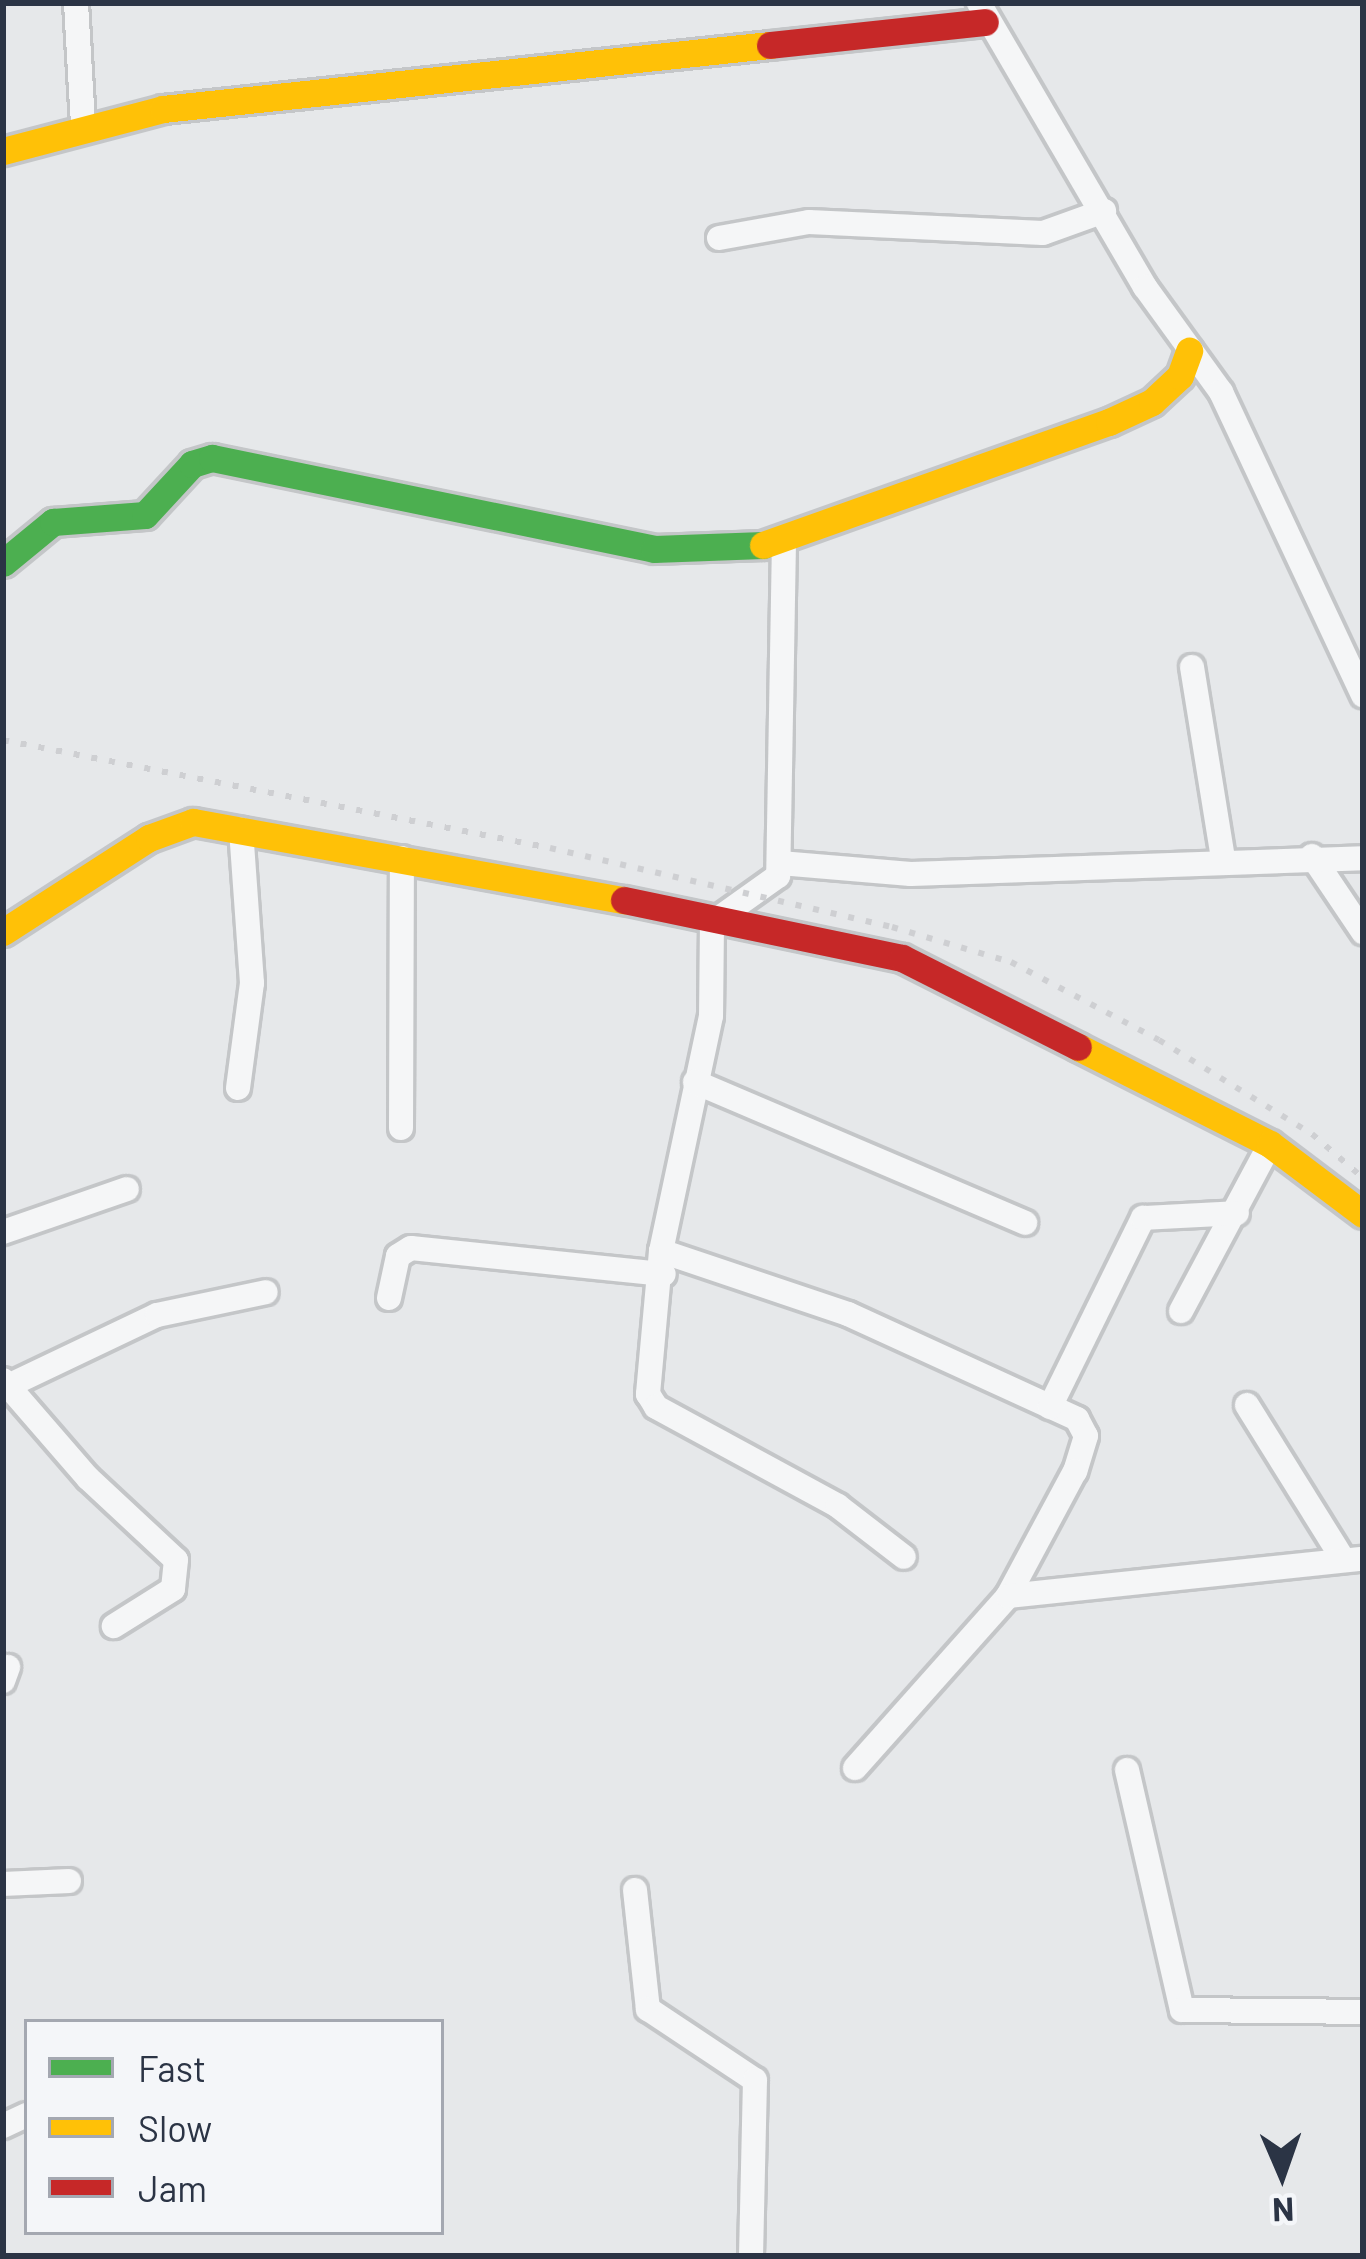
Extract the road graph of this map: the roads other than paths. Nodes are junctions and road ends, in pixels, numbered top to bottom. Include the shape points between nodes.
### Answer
1 (76, 3) edge
2 (982, 13) edge
3 (83, 126) junction
4 (3, 151) edge
5 (1104, 211) junction
6 (719, 238) dead end
7 (1189, 350) junction
8 (784, 541) junction
9 (3, 563) edge
10 (1192, 667) dead end
11 (1363, 695) edge
12 (241, 829) junction
13 (1312, 856) junction
14 (402, 858) junction
15 (1223, 858) junction
16 (1363, 858) edge
17 (780, 863) junction
18 (712, 923) junction
19 (3, 932) edge
20 (1363, 932) edge
21 (695, 1082) junction
22 (238, 1088) dead end
23 (400, 1129) dead end
24 (1270, 1144) junction
25 (128, 1190) dead end
26 (1237, 1213) junction
27 (1363, 1214) edge
28 (1025, 1223) dead end
29 (3, 1232) edge
30 (663, 1262) junction
31 (266, 1292) dead end
32 (389, 1298) dead end
33 (1181, 1311) dead end
34 (5, 1383) edge
35 (1247, 1405) dead end
36 (1050, 1407) junction
37 (904, 1557) dead end
38 (1353, 1559) edge
39 (1008, 1596) junction
40 (115, 1626) dead end
41 (855, 1768) dead end
42 (1127, 1770) dead end
43 (69, 1880) dead end
44 (3, 1884) edge
45 (635, 1890) dead end
46 (1363, 2012) edge
47 (751, 2256) edge

1 - 3 street
2 - 3 street
2 - 5 street
3 - 4 street
5 - 6 street via 1043,233 809,222
5 - 7 street
7 - 8 street via 1180,376 1138,408
7 - 11 street via 1221,392
8 - 9 street via 691,555 212,458 192,464 145,515 53,522
8 - 17 street
10 - 15 street
12 - 14 street
12 - 19 street via 207,821 174,826
12 - 22 street via 252,983
13 - 15 street
13 - 16 street
13 - 20 street
14 - 18 street
14 - 23 street
15 - 17 street via 911,874
17 - 18 street via 770,884
18 - 21 street via 711,1016
18 - 24 street via 902,958
21 - 28 street
21 - 30 street
24 - 26 street
24 - 27 street
25 - 29 street
26 - 33 street
26 - 36 street via 1143,1217
30 - 32 street via 411,1248 398,1256
30 - 36 street via 848,1314
30 - 37 street via 651,1402 838,1506
31 - 34 street via 157,1315
34 - 40 street via 88,1478 176,1560 173,1589
35 - 38 street
36 - 39 street via 1084,1426 1085,1444
38 - 39 street
39 - 41 street
42 - 46 street via 1182,2011
43 - 44 street
45 - 47 street via 648,2009 755,2080

